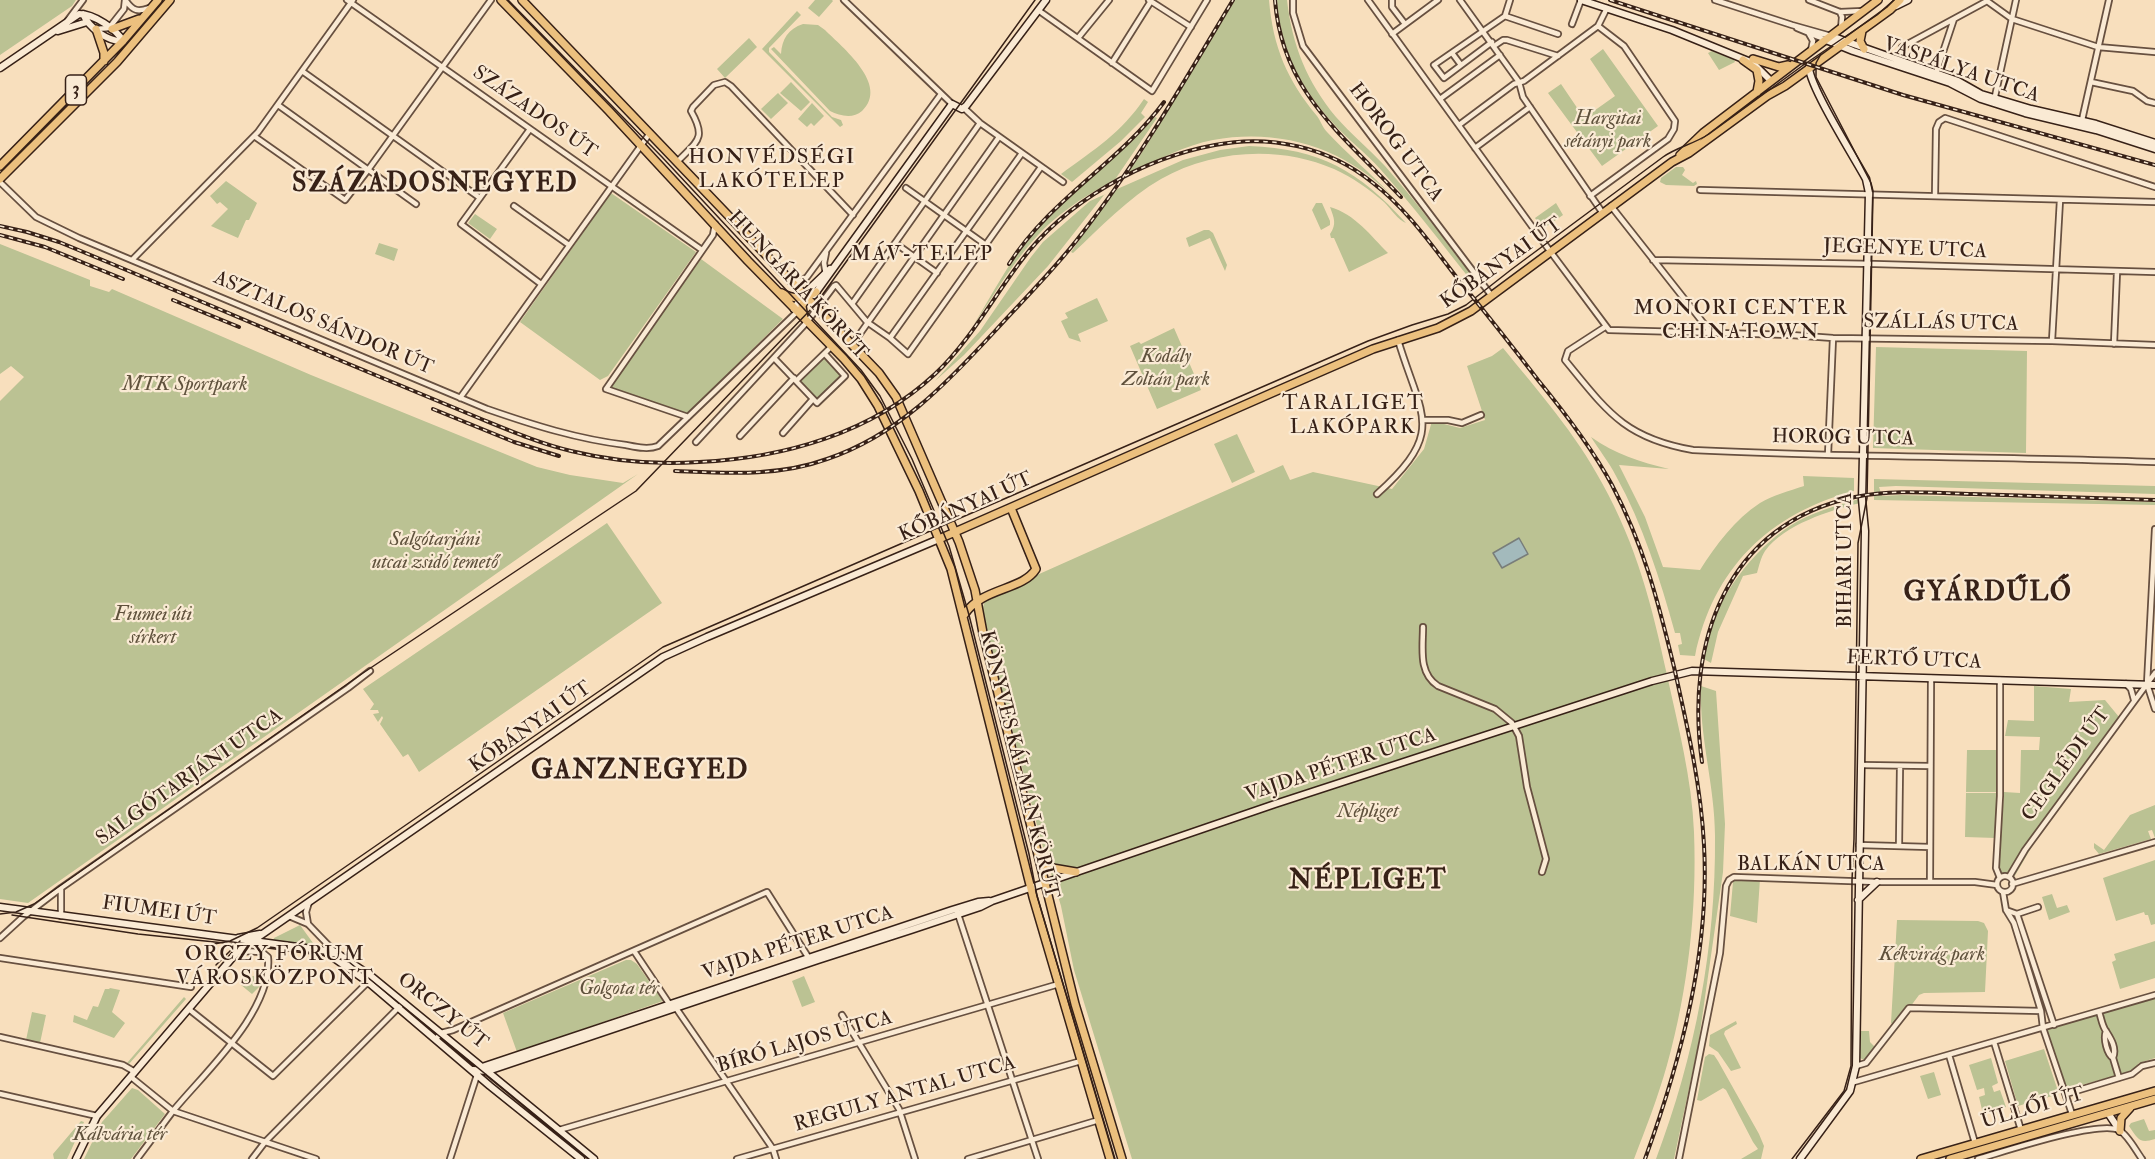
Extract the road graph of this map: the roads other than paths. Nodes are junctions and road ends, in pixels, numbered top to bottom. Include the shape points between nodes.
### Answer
1 (83, 0) edge
2 (125, 0) edge
3 (158, 0) edge
4 (170, 0) edge
5 (491, 0) edge
6 (501, 0) edge
7 (522, 0) edge
8 (844, 0) edge
9 (1046, 0) edge
10 (1109, 0) edge
11 (1207, 0) edge
12 (1293, 0) edge
13 (1368, 0) edge
14 (1392, 0) edge
15 (1438, 0) edge
16 (1460, 0) edge
17 (1510, 0) edge
18 (1581, 0) edge
19 (1715, 0) edge
20 (1809, 0) edge
21 (1878, 0) edge
22 (1900, 0) edge
23 (1908, 0) edge
24 (2016, 0) edge
25 (2109, 0) edge
26 (351, 1) edge
27 (1150, 1) edge
28 (1162, 1) edge
29 (1159, 7) junction
30 (152, 8) junction
31 (1606, 8) junction
32 (1038, 10) junction
33 (1867, 10) junction
34 (1890, 10) junction
35 (1840, 12) junction
36 (83, 14) junction
37 (1505, 16) junction
38 (144, 17) junction
39 (1954, 19) junction
40 (2012, 20) junction
41 (67, 21) junction
42 (87, 22) junction
43 (1405, 24) junction
44 (1572, 24) dead end
45 (1792, 25) junction
46 (1598, 26) junction
47 (1191, 27) junction
48 (110, 28) junction
49 (96, 29) junction
50 (1841, 29) junction
51 (1483, 30) junction
52 (1862, 31) junction
53 (54, 32) junction
54 (1392, 34) junction
55 (1558, 34) dead end
56 (1809, 34) junction
57 (140, 37) junction
58 (1078, 38) junction
59 (1829, 38) junction
60 (123, 41) junction
61 (1493, 44) junction
62 (1844, 44) junction
63 (2098, 47) junction
64 (1902, 48) dead end
65 (1864, 49) junction
66 (1811, 51) junction
67 (2155, 52) edge
68 (1452, 53) junction
69 (1729, 53) junction
70 (1500, 55) junction
71 (1558, 56) junction
72 (1754, 59) junction
73 (1743, 60) junction
74 (1798, 61) junction
75 (104, 62) junction
76 (117, 62) junction
77 (1112, 63) junction
78 (1461, 65) junction
79 (443, 67) junction
80 (0, 68) edge
81 (1809, 68) junction
82 (1920, 70) junction
83 (302, 71) junction
84 (1936, 73) junction
85 (1771, 81) junction
86 (1519, 82) junction
87 (2091, 82) junction
88 (1785, 86) junction
89 (1757, 92) junction
90 (941, 94) junction
91 (1767, 96) junction
92 (1440, 99) junction
93 (1994, 101) junction
94 (2155, 103) edge
95 (952, 104) junction
96 (278, 105) junction
97 (1530, 107) junction
98 (964, 108) junction
99 (980, 123) junction
100 (2081, 123) junction
101 (1459, 125) junction
102 (530, 129) junction
103 (650, 133) junction
104 (254, 136) junction
105 (392, 137) junction
106 (999, 137) junction
107 (2155, 143) edge
108 (640, 145) junction
109 (1475, 148) junction
110 (2155, 149) edge
111 (1022, 153) junction
112 (7, 159) junction
113 (677, 162) junction
114 (1672, 162) junction
115 (0, 166) edge
116 (1041, 167) junction
117 (368, 170) junction
118 (0, 179) edge
119 (1063, 182) dead end
120 (611, 186) junction
121 (2155, 187) edge
122 (906, 188) dead end
123 (1700, 190) dead end
124 (1869, 193) junction
125 (1935, 195) junction
126 (1590, 196) junction
127 (480, 198) junction
128 (2060, 200) junction
129 (925, 201) junction
130 (2155, 202) edge
131 (416, 204) dead end
132 (514, 206) dead end
133 (1611, 206) junction
134 (1602, 212) junction
135 (853, 215) junction
136 (944, 215) junction
137 (715, 224) junction
138 (966, 231) junction
139 (713, 235) junction
140 (725, 235) junction
141 (895, 243) junction
142 (569, 245) junction
143 (986, 245) junction
144 (702, 250) junction
145 (826, 251) junction
146 (1549, 251) junction
147 (914, 256) junction
148 (132, 260) junction
149 (1653, 260) junction
150 (1868, 264) junction
151 (2056, 270) junction
152 (2117, 272) junction
153 (2155, 272) edge
154 (937, 273) junction
155 (826, 275) junction
156 (793, 282) junction
157 (541, 284) junction
158 (777, 291) junction
159 (1491, 295) junction
160 (806, 301) junction
161 (852, 304) junction
162 (806, 321) junction
163 (867, 322) junction
164 (1605, 327) junction
165 (1712, 334) junction
166 (890, 338) junction
167 (1833, 338) junction
168 (1867, 338) junction
169 (1398, 340) junction
170 (2052, 341) junction
171 (2114, 344) junction
172 (852, 345) junction
173 (2155, 345) edge
174 (832, 346) junction
175 (825, 354) junction
176 (774, 358) junction
177 (795, 380) junction
178 (890, 387) joint
179 (868, 388) joint
180 (459, 398) junction
181 (813, 399) junction
182 (1481, 415) dead end
183 (688, 417) junction
184 (1424, 420) junction
185 (783, 432) dead end
186 (740, 436) dead end
187 (696, 442) dead end
188 (1864, 454) junction
189 (1828, 455) junction
190 (2155, 462) edge
191 (1377, 494) dead end
192 (1011, 508) junction
193 (2155, 530) edge
194 (955, 532) junction
195 (939, 539) junction
196 (977, 600) junction
197 (964, 615) junction
198 (1424, 627) dead end
199 (370, 671) dead end
200 (1703, 671) joint
201 (2155, 673) edge
202 (1863, 675) junction
203 (1931, 678) junction
204 (2000, 680) junction
205 (2124, 682) junction
206 (2147, 684) junction
207 (2155, 685) edge
208 (2134, 702) junction
209 (2155, 709) edge
210 (1514, 726) junction
211 (1861, 765) junction
212 (1900, 765) junction
213 (1930, 766) junction
214 (2155, 842) edge
215 (1859, 845) junction
216 (1899, 846) junction
217 (1930, 847) junction
218 (1041, 866) junction
219 (1076, 872) junction
220 (1542, 872) dead end
221 (2000, 878) junction
222 (2009, 878) junction
223 (1858, 880) junction
224 (1877, 882) junction
225 (1930, 882) junction
226 (1045, 884) junction
227 (2012, 884) junction
228 (1997, 885) junction
229 (61, 888) junction
230 (1031, 888) junction
231 (2004, 892) junction
232 (1858, 900) junction
233 (309, 902) junction
234 (2038, 906) dead end
235 (0, 907) edge
236 (2006, 910) junction
237 (30, 911) junction
238 (957, 911) junction
239 (2018, 914) junction
240 (62, 916) junction
241 (289, 916) junction
242 (308, 924) junction
243 (263, 934) junction
244 (319, 936) junction
245 (0, 938) edge
246 (225, 938) junction
247 (251, 942) junction
248 (326, 943) junction
249 (238, 951) junction
250 (324, 951) junction
251 (634, 951) junction
252 (335, 952) junction
253 (0, 958) edge
254 (810, 960) junction
255 (368, 982) junction
256 (1059, 984) junction
257 (191, 987) dead end
258 (2154, 995) edge
259 (403, 1002) junction
260 (2155, 1004) edge
261 (988, 1005) junction
262 (673, 1007) junction
263 (398, 1008) junction
264 (190, 1010) junction
265 (2041, 1011) junction
266 (2099, 1012) junction
267 (842, 1015) dead end
268 (2054, 1025) junction
269 (2043, 1028) junction
270 (441, 1033) junction
271 (0, 1037) edge
272 (436, 1040) junction
273 (1994, 1042) junction
274 (858, 1043) junction
275 (232, 1044) junction
276 (1949, 1054) junction
277 (1081, 1061) junction
278 (2155, 1063) edge
279 (1856, 1066) junction
280 (485, 1069) junction
281 (475, 1072) junction
282 (133, 1074) junction
283 (2120, 1077) junction
284 (1013, 1080) junction
285 (728, 1081) junction
286 (1854, 1082) junction
287 (2155, 1091) edge
288 (0, 1094) edge
289 (2066, 1094) junction
290 (2155, 1099) edge
291 (2114, 1103) junction
292 (2135, 1105) junction
293 (2102, 1106) junction
294 (173, 1112) junction
295 (900, 1113) junction
296 (2108, 1113) junction
297 (2072, 1114) junction
298 (98, 1116) junction
299 (1099, 1120) junction
300 (2021, 1130) junction
301 (559, 1131) junction
302 (2120, 1131) junction
303 (1032, 1140) junction
304 (265, 1143) junction
305 (1975, 1143) junction
306 (1810, 1146) junction
307 (773, 1149) junction
308 (76, 1159) edge
309 (137, 1159) edge
310 (252, 1159) edge
311 (316, 1159) edge
312 (450, 1159) edge
313 (581, 1159) edge
314 (594, 1159) edge
315 (737, 1159) edge
316 (777, 1159) edge
317 (915, 1159) edge
318 (968, 1159) edge
319 (1038, 1159) edge
320 (1110, 1159) edge
321 (1122, 1159) edge
322 (1679, 1159) edge
323 (1800, 1159) edge
324 (1805, 1159) edge
325 (1921, 1159) edge
326 (1950, 1159) edge
327 (1978, 1159) edge
328 (2142, 1159) edge

1 - 36 street
1 - 41 street
2 - 30 street via 137,11
2 - 48 street via 124,9
3 - 30 main road, 3
4 - 57 main road, 3
5 - 79 street
6 - 108 main road, HUNGÁRIA KÖRÚT
7 - 103 main road, HUNGÁRIA KÖRÚT
8 - 90 street
9 - 32 street
10 - 58 street
11 - 47 street
12 - 159 street, HOROG UTCA via 1303,46
13 - 54 street
14 - 43 street
15 - 43 street
16 - 51 street
17 - 37 street
18 - 31 street
18 - 44 street
19 - 45 street
20 - 35 street
21 - 33 main road, KŐBÁNYAI ÚT
22 - 34 main road, KŐBÁNYAI ÚT
23 - 34 street
24 - 40 street
25 - 63 street
26 - 79 street, SZÁZADOS ÚT
26 - 83 street
27 - 29 street
27 - 77 street
28 - 29 street
29 - 47 street
30 - 38 main road, 3
31 - 46 street
31 - 69 street
32 - 58 street
32 - 98 street
33 - 35 street
33 - 50 main road, KŐBÁNYAI ÚT
34 - 52 main road, KŐBÁNYAI ÚT
35 - 50 street
36 - 41 street
36 - 42 street
36 - 48 street
37 - 51 street
37 - 55 street
38 - 48 main road
38 - 60 main road, 3
39 - 40 street via 1987,0
39 - 64 street
39 - 84 street
40 - 63 street
40 - 93 street
41 - 53 street
42 - 49 street
42 - 53 street
43 - 54 street
45 - 56 street
45 - 59 street
46 - 71 street
46 - 126 street via 1624,46 1674,116 1675,125 1663,143
47 - 77 street via 1152,91
48 - 49 street
48 - 60 street
49 - 60 street via 111,41
49 - 75 main road
50 - 59 main road, KŐBÁNYAI ÚT
51 - 61 street
51 - 68 street
52 - 62 main road, KŐBÁNYAI ÚT
52 - 65 main road via 1860,41
53 - 80 street
54 - 92 street
56 - 59 street
56 - 66 street via 1813,41
57 - 60 main road
57 - 76 main road, 3
58 - 77 street
59 - 62 street, VASPÁLYA UTCA
59 - 66 main road, KŐBÁNYAI ÚT
60 - 75 main road, 3
60 - 76 main road
61 - 70 street
61 - 71 street via 1507,40
61 - 78 street
62 - 65 street, VASPÁLYA UTCA
62 - 81 main road, KŐBÁNYAI ÚT
62 - 82 street, VASPÁLYA UTCA
63 - 67 street
63 - 87 street
65 - 82 street, VASPÁLYA UTCA
66 - 74 main road, KŐBÁNYAI ÚT
68 - 78 street
68 - 78 street via 1434,65 1444,78
69 - 72 street
69 - 73 street
70 - 86 street
70 - 92 street
71 - 86 street
72 - 74 main road via 1783,67
72 - 85 street
73 - 85 street via 1756,65
73 - 89 main road via 1757,70
74 - 85 main road, KŐBÁNYAI ÚT
75 - 112 main road, 3
76 - 118 main road, 3
79 - 102 street, SZÁZADOS ÚT
79 - 105 street
81 - 88 main road, KŐBÁNYAI ÚT
81 - 124 street, BIHARI UTCA via 1822,100 1866,179
82 - 84 street, VASPÁLYA UTCA
82 - 93 street, VASPÁLYA UTCA via 1974,96
83 - 96 street
83 - 105 street
84 - 93 street, VASPÁLYA UTCA
85 - 88 main road
85 - 89 main road, KŐBÁNYAI ÚT
85 - 91 main road
86 - 97 street
86 - 101 street
87 - 94 street via 2133,91
87 - 100 street
88 - 91 main road, KŐBÁNYAI ÚT
89 - 114 main road, KŐBÁNYAI ÚT via 1702,133
90 - 95 street
90 - 135 street
91 - 114 main road, KŐBÁNYAI ÚT
92 - 101 street
93 - 100 street, VASPÁLYA UTCA
95 - 98 street
95 - 155 street
96 - 104 street
96 - 117 street
97 - 109 street
97 - 126 street
98 - 99 street
99 - 106 street
99 - 129 street
100 - 107 street, VASPÁLYA UTCA
100 - 110 street, VASPÁLYA UTCA
101 - 109 street
102 - 120 street, SZÁZADOS ÚT
102 - 127 street
103 - 108 street
103 - 113 main road, HUNGÁRIA KÖRÚT
104 - 117 street via 342,200
104 - 148 street
105 - 117 street
105 - 127 street
106 - 111 street
106 - 136 street
108 - 120 street
108 - 137 main road, HUNGÁRIA KÖRÚT
109 - 146 street
111 - 116 street
111 - 138 street
112 - 115 main road, 3
112 - 118 street
113 - 135 street via 699,141 700,129 691,111 693,107 714,85 725,82
113 - 156 main road, HUNGÁRIA KÖRÚT
114 - 133 main road, KŐBÁNYAI ÚT
116 - 119 street
116 - 143 street
117 - 131 street
118 - 148 street, ASZTALOS SÁNDOR ÚT via 41,220
120 - 142 street
120 - 144 street, SZÁZADOS ÚT
121 - 125 street via 1945,118 1936,129
122 - 129 street
123 - 124 street
124 - 125 street
124 - 150 street, BIHARI UTCA
125 - 128 street
126 - 134 street
127 - 157 street via 461,224
128 - 130 street
128 - 151 street
129 - 136 street
129 - 141 street
132 - 142 street
133 - 134 main road, KŐBÁNYAI ÚT
133 - 149 street
134 - 146 main road, KŐBÁNYAI ÚT
135 - 145 street
136 - 138 street
136 - 147 street
137 - 139 street
137 - 140 main road, HUNGÁRIA KÖRÚT
138 - 143 street
138 - 154 street
139 - 140 street
139 - 144 street
140 - 158 main road, HUNGÁRIA KÖRÚT
141 - 147 street
141 - 161 street
142 - 157 street
143 - 166 street via 908,354
144 - 183 street via 606,389
145 - 155 street
145 - 156 street via 807,277
146 - 159 main road, KŐBÁNYAI ÚT
146 - 164 street
147 - 154 street
147 - 163 street
148 - 180 street, ASZTALOS SÁNDOR ÚT
149 - 150 street, JEGENYE UTCA
149 - 165 street
150 - 151 street, JEGENYE UTCA
150 - 168 street, BIHARI UTCA
151 - 152 street, JEGENYE UTCA
151 - 170 street
152 - 153 street, JEGENYE UTCA
152 - 171 street
154 - 166 street
155 - 160 street
156 - 160 main road, HUNGÁRIA KÖRÚT
157 - 180 street
158 - 160 main road, HUNGÁRIA KÖRÚT
158 - 160 main road
159 - 169 main road, KŐBÁNYAI ÚT via 1455,320
160 - 161 street via 836,285
160 - 162 main road, HUNGÁRIA KÖRÚT
160 - 162 main road
160 - 172 main road, HUNGÁRIA KÖRÚT
160 - 183 street
161 - 163 street
162 - 174 main road, HUNGÁRIA KÖRÚT
162 - 176 street
163 - 166 street
163 - 172 street
164 - 165 street, SZÁLLÁS UTCA
164 - 189 street, HOROG UTCA via 1568,351 1565,360 1619,422 1634,432 1693,450
165 - 167 street, SZÁLLÁS UTCA
167 - 168 street, SZÁLLÁS UTCA
167 - 189 street
168 - 170 street, SZÁLLÁS UTCA
168 - 188 street, BIHARI UTCA
169 - 184 street
169 - 192 main road, KŐBÁNYAI ÚT
170 - 171 street, SZÁLLÁS UTCA
171 - 173 street, SZÁLLÁS UTCA
172 - 178 main road, HUNGÁRIA KÖRÚT
174 - 175 street
174 - 179 main road, HUNGÁRIA KÖRÚT
175 - 177 street
175 - 181 street via 845,376 817,403
176 - 177 street
176 - 187 street
177 - 181 street
177 - 186 street
178 - 194 main road, KÖNYVES KÁLMÁN KÖRÚT
179 - 195 main road, KÖNYVES KÁLMÁN KÖRÚT
180 - 183 street, ASZTALOS SÁNDOR ÚT via 545,429 646,448 654,447
181 - 185 street
182 - 184 street via 1462,423
184 - 191 street via 1420,443 1411,458
188 - 189 street, HOROG UTCA
188 - 190 street, HOROG UTCA
188 - 202 street, BIHARI UTCA
192 - 194 main road, KŐBÁNYAI ÚT
192 - 196 main road via 1036,569
193 - 206 street
194 - 195 main road, KŐBÁNYAI ÚT
194 - 196 main road, KÖNYVES KÁLMÁN KÖRÚT
195 - 197 main road, KÖNYVES KÁLMÁN KÖRÚT
195 - 233 street, KŐBÁNYAI ÚT via 663,657
196 - 197 main road
196 - 218 main road, KÖNYVES KÁLMÁN KÖRÚT
197 - 230 main road, KÖNYVES KÁLMÁN KÖRÚT
198 - 210 street via 1425,674 1430,681 1500,711
199 - 229 street, SALGÓTARJÁNI UTCA
200 - 202 street, FERTŐ UTCA
200 - 210 street, VAJDA PÉTER UTCA via 1667,677
201 - 206 street, CEGLÉDI ÚT
202 - 203 street, FERTŐ UTCA
202 - 211 street, BIHARI UTCA
203 - 204 street, FERTŐ UTCA
203 - 213 street
204 - 205 street, FERTŐ UTCA
204 - 221 street via 1996,868
205 - 206 street, FERTŐ UTCA
205 - 208 street via 2131,689
206 - 207 street, FERTŐ UTCA
206 - 208 street, CEGLÉDI ÚT
206 - 209 street
208 - 222 street, CEGLÉDI ÚT via 2025,850
210 - 219 street, VAJDA PÉTER UTCA
210 - 220 street via 1546,859
211 - 212 street
211 - 215 street, BIHARI UTCA
212 - 213 street
212 - 216 street
213 - 217 street
214 - 227 street
215 - 216 street
215 - 223 street, BIHARI UTCA
216 - 217 street
217 - 225 street
218 - 219 main road
218 - 226 main road, KÖNYVES KÁLMÁN KÖRÚT
219 - 226 street, VAJDA PÉTER UTCA
221 - 222 street
221 - 228 street
222 - 227 street
223 - 224 street, BALKÁN UTCA
223 - 232 street, BIHARI UTCA
223 - 322 street, BALKÁN UTCA via 1734,877 1727,882 1720,953
224 - 225 street, BALKÁN UTCA
224 - 232 street
225 - 228 street, BALKÁN UTCA
226 - 230 street, VAJDA PÉTER UTCA
226 - 321 main road, KÖNYVES KÁLMÁN KÖRÚT via 1075,1004
227 - 231 street
228 - 231 street
229 - 237 street, SALGÓTARJÁNI UTCA
229 - 240 street
230 - 238 street, VAJDA PÉTER UTCA
230 - 256 main road, KÖNYVES KÁLMÁN KÖRÚT
231 - 236 street
232 - 279 street, BIHARI UTCA
233 - 241 street, KŐBÁNYAI ÚT
233 - 242 street
234 - 239 street
235 - 237 street, FIUMEI ÚT
236 - 239 street
236 - 265 street via 2014,923
237 - 240 street, FIUMEI ÚT
237 - 245 street, SALGÓTARJÁNI UTCA
238 - 254 street, VAJDA PÉTER UTCA
238 - 261 street
239 - 268 street
240 - 246 street, FIUMEI ÚT
241 - 242 street
241 - 243 street, KŐBÁNYAI ÚT
242 - 244 street
243 - 246 street
243 - 247 street, KŐBÁNYAI ÚT
244 - 248 street
244 - 250 street
246 - 247 street, FIUMEI ÚT
247 - 249 street, KŐBÁNYAI ÚT
247 - 250 street, FIUMEI ÚT
248 - 250 street
248 - 252 street
249 - 264 street, KŐBÁNYAI ÚT
249 - 275 street via 262,952 268,960 255,1008
250 - 252 street, ORCZY ÚT
250 - 255 street, ORCZY ÚT
251 - 254 street via 767,892
251 - 262 street
251 - 270 street
252 - 259 street, ORCZY ÚT
253 - 257 street
254 - 262 street, VAJDA PÉTER UTCA
255 - 263 street, ORCZY ÚT
255 - 275 street via 272,1076
256 - 261 street, BÍRÓ LAJOS UTCA
256 - 277 main road, KÖNYVES KÁLMÁN KÖRÚT
258 - 260 street
258 - 266 street
259 - 263 street
259 - 270 street, ORCZY ÚT
261 - 274 street, BÍRÓ LAJOS UTCA
261 - 284 street
262 - 280 street, VAJDA PÉTER UTCA
262 - 285 street
263 - 272 street, ORCZY ÚT
263 - 304 street
264 - 275 street
264 - 282 street, KŐBÁNYAI ÚT
265 - 269 street
265 - 279 street via 1909,1008 1866,1063
266 - 268 street
266 - 283 street via 2109,1055
267 - 274 street
268 - 269 street
269 - 273 street
269 - 289 street
270 - 272 street
270 - 280 street, ORCZY ÚT
271 - 282 street via 123,1065
272 - 281 street, ORCZY ÚT
273 - 276 street
273 - 300 street
274 - 285 street, BÍRÓ LAJOS UTCA
274 - 295 street
275 - 294 street
276 - 286 street
276 - 305 street
277 - 284 street, REGULY ANTAL UTCA
277 - 299 main road, KÖNYVES KÁLMÁN KÖRÚT
278 - 283 street
279 - 286 street
280 - 281 street, VAJDA PÉTER UTCA
280 - 301 street, ORCZY ÚT
281 - 312 street
281 - 313 street, ORCZY ÚT
282 - 294 street
282 - 298 street, KŐBÁNYAI ÚT
283 - 289 street
284 - 295 street, REGULY ANTAL UTCA
284 - 303 street
285 - 301 street, BÍRÓ LAJOS UTCA
285 - 307 street
286 - 306 street
287 - 291 main road, ÜLLŐI ÚT
288 - 298 street
289 - 297 street
290 - 292 main road, ÜLLŐI ÚT
291 - 293 main road, ÜLLŐI ÚT
291 - 296 main road
292 - 296 main road, ÜLLŐI ÚT
292 - 302 main road via 2124,1112
293 - 296 main road
293 - 297 main road, ÜLLŐI ÚT
294 - 304 street
294 - 309 street
295 - 307 street, REGULY ANTAL UTCA
295 - 317 street
296 - 302 street
296 - 326 main road, ÜLLŐI ÚT
297 - 300 main road, ÜLLŐI ÚT
298 - 308 street, KŐBÁNYAI ÚT
299 - 303 street
299 - 320 main road, KÖNYVES KÁLMÁN KÖRÚT
300 - 305 main road, ÜLLŐI ÚT
301 - 314 street, ORCZY ÚT
302 - 327 street, ÜLLŐI ÚT via 2063,1134
302 - 328 street
303 - 318 street
303 - 319 street
304 - 310 street
304 - 311 street
305 - 325 main road, ÜLLŐI ÚT
306 - 323 street
306 - 324 street
307 - 315 street, REGULY ANTAL UTCA
307 - 316 street

